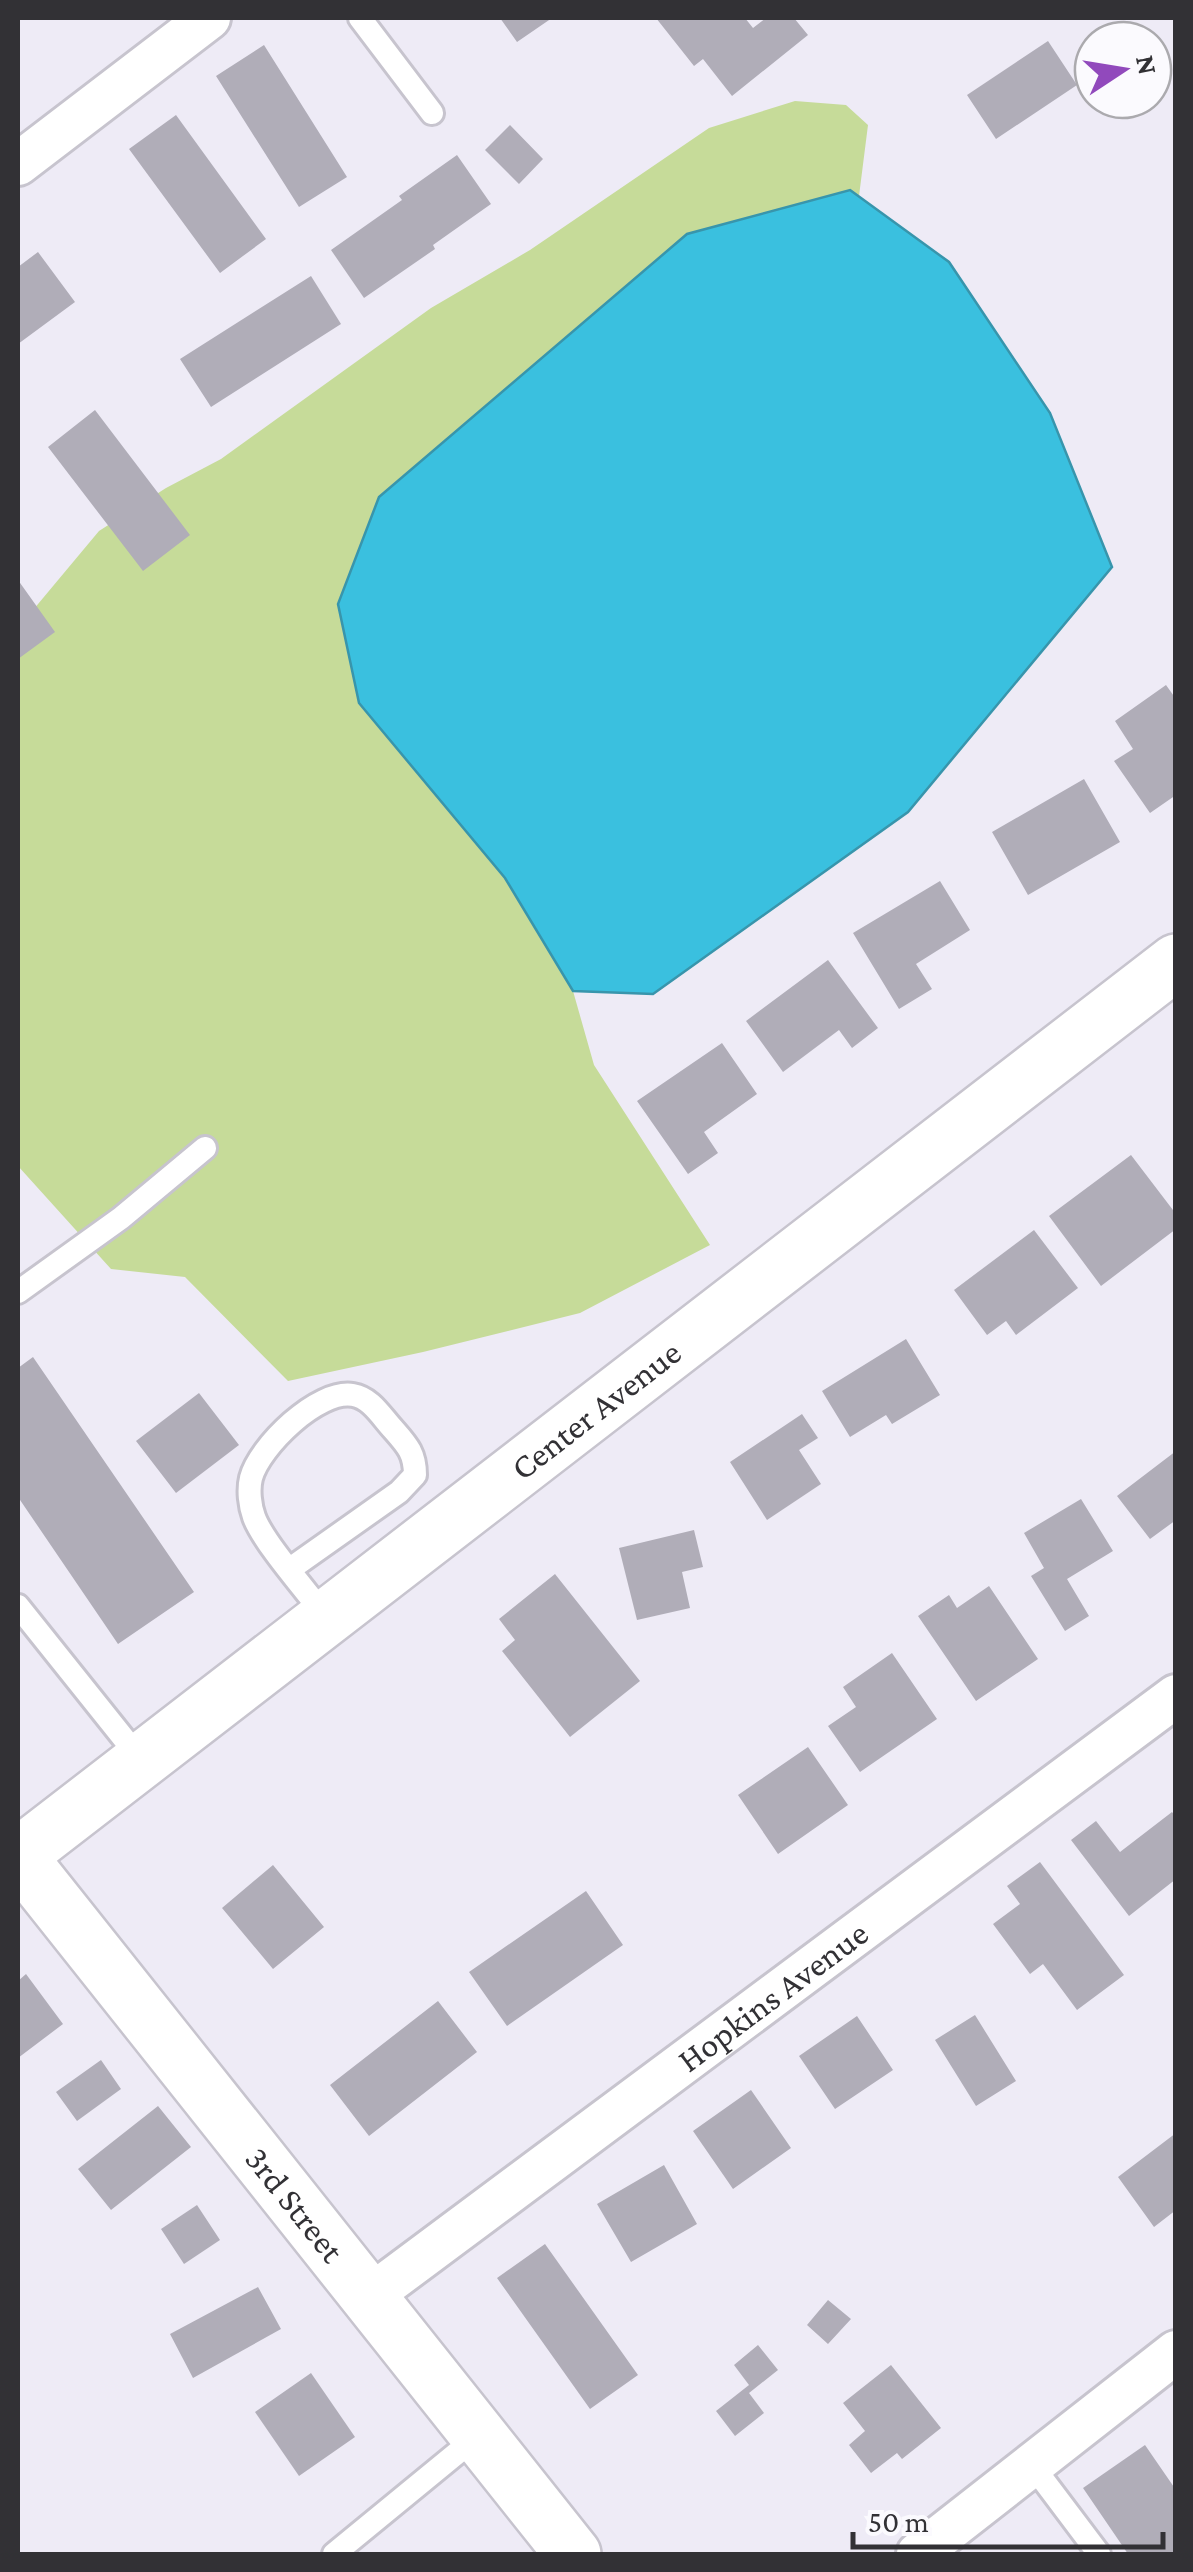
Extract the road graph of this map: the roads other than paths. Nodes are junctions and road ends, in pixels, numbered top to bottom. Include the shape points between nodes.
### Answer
1 (208, 18) edge
2 (360, 18) edge
3 (432, 113) dead end
4 (18, 164) edge
5 (1176, 962) edge
6 (205, 1148) dead end
7 (18, 1292) edge
8 (290, 1569) junction
9 (326, 1617) junction
10 (22, 1620) edge
11 (1176, 1696) edge
12 (142, 1760) junction
13 (18, 1856) edge
14 (370, 2296) junction
15 (1176, 2352) edge
16 (479, 2435) junction
17 (1032, 2465) junction
18 (334, 2554) edge
19 (573, 2554) edge
20 (918, 2554) edge
21 (1099, 2554) edge

1 - 4 street
2 - 3 lane
5 - 9 street, Center Avenue
6 - 7 lane
8 - 8 lane via 254,1518 250,1480 266,1446 314,1407 350,1394 367,1399 413,1452 415,1476
8 - 9 lane
9 - 12 street, Center Avenue
10 - 12 lane
11 - 14 street, Hopkins Avenue
12 - 13 street, Center Avenue
13 - 14 street, 3rd Street
14 - 16 street, 3rd Street
15 - 17 street
16 - 18 lane
16 - 19 street, 3rd Street
17 - 20 street
17 - 21 lane

